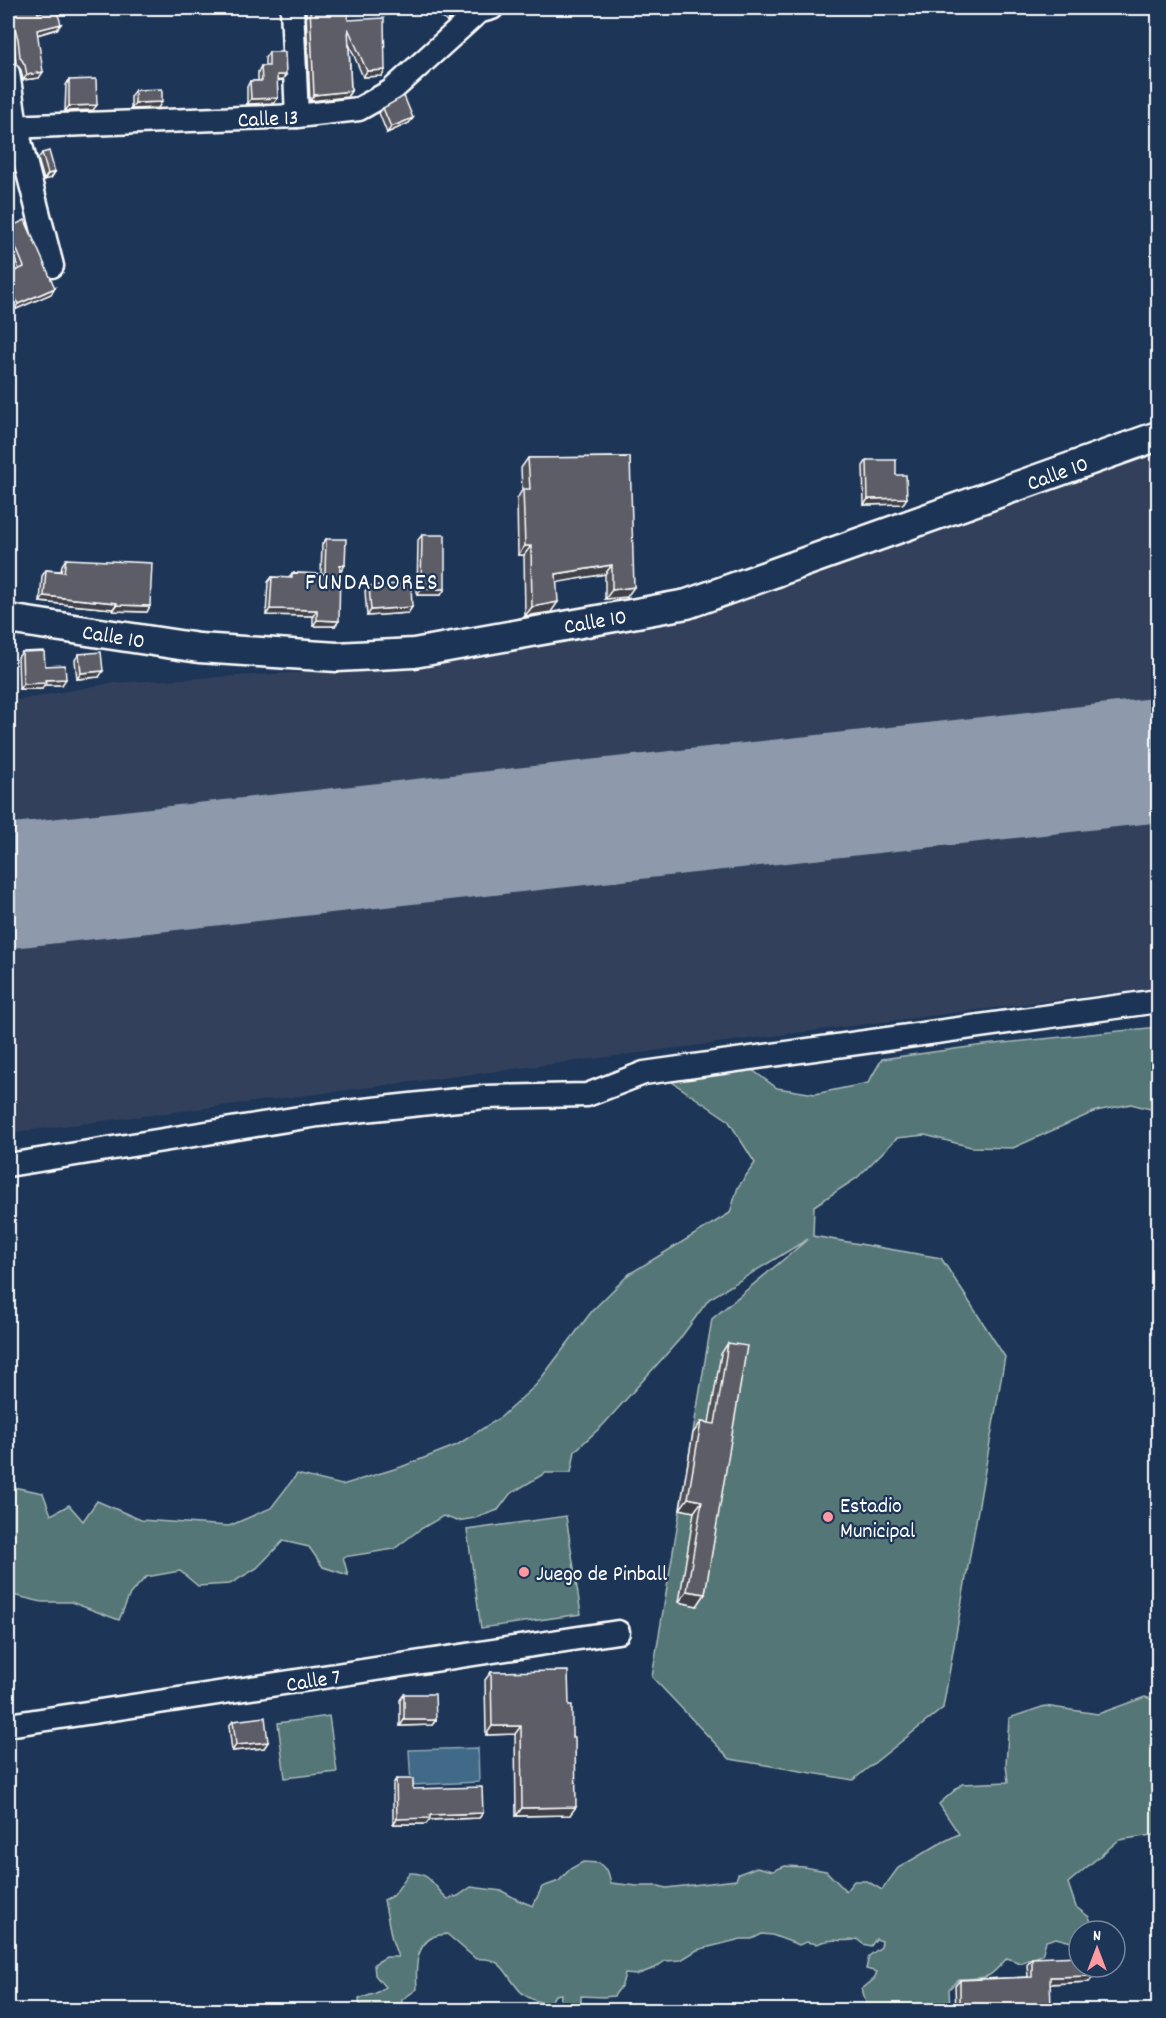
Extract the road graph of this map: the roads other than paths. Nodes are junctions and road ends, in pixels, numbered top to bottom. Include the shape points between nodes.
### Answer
1 (292, 8) edge
2 (492, 8) edge
3 (8, 73) edge
4 (297, 116) junction
5 (12, 127) edge
6 (52, 266) dead end
7 (1158, 436) edge
8 (8, 619) edge
9 (1158, 1001) edge
10 (8, 1165) edge
11 (618, 1632) dead end
12 (8, 1725) edge

1 - 4 street
2 - 4 street, Calle 13 via 478,12 391,91 359,109
3 - 5 street
4 - 5 street, Calle 13
5 - 6 street
7 - 8 main road, Calle 10 via 687,604 414,653 337,657 199,648
9 - 10 street via 644,1072 587,1095 485,1097 318,1115
11 - 12 street, Calle 7

